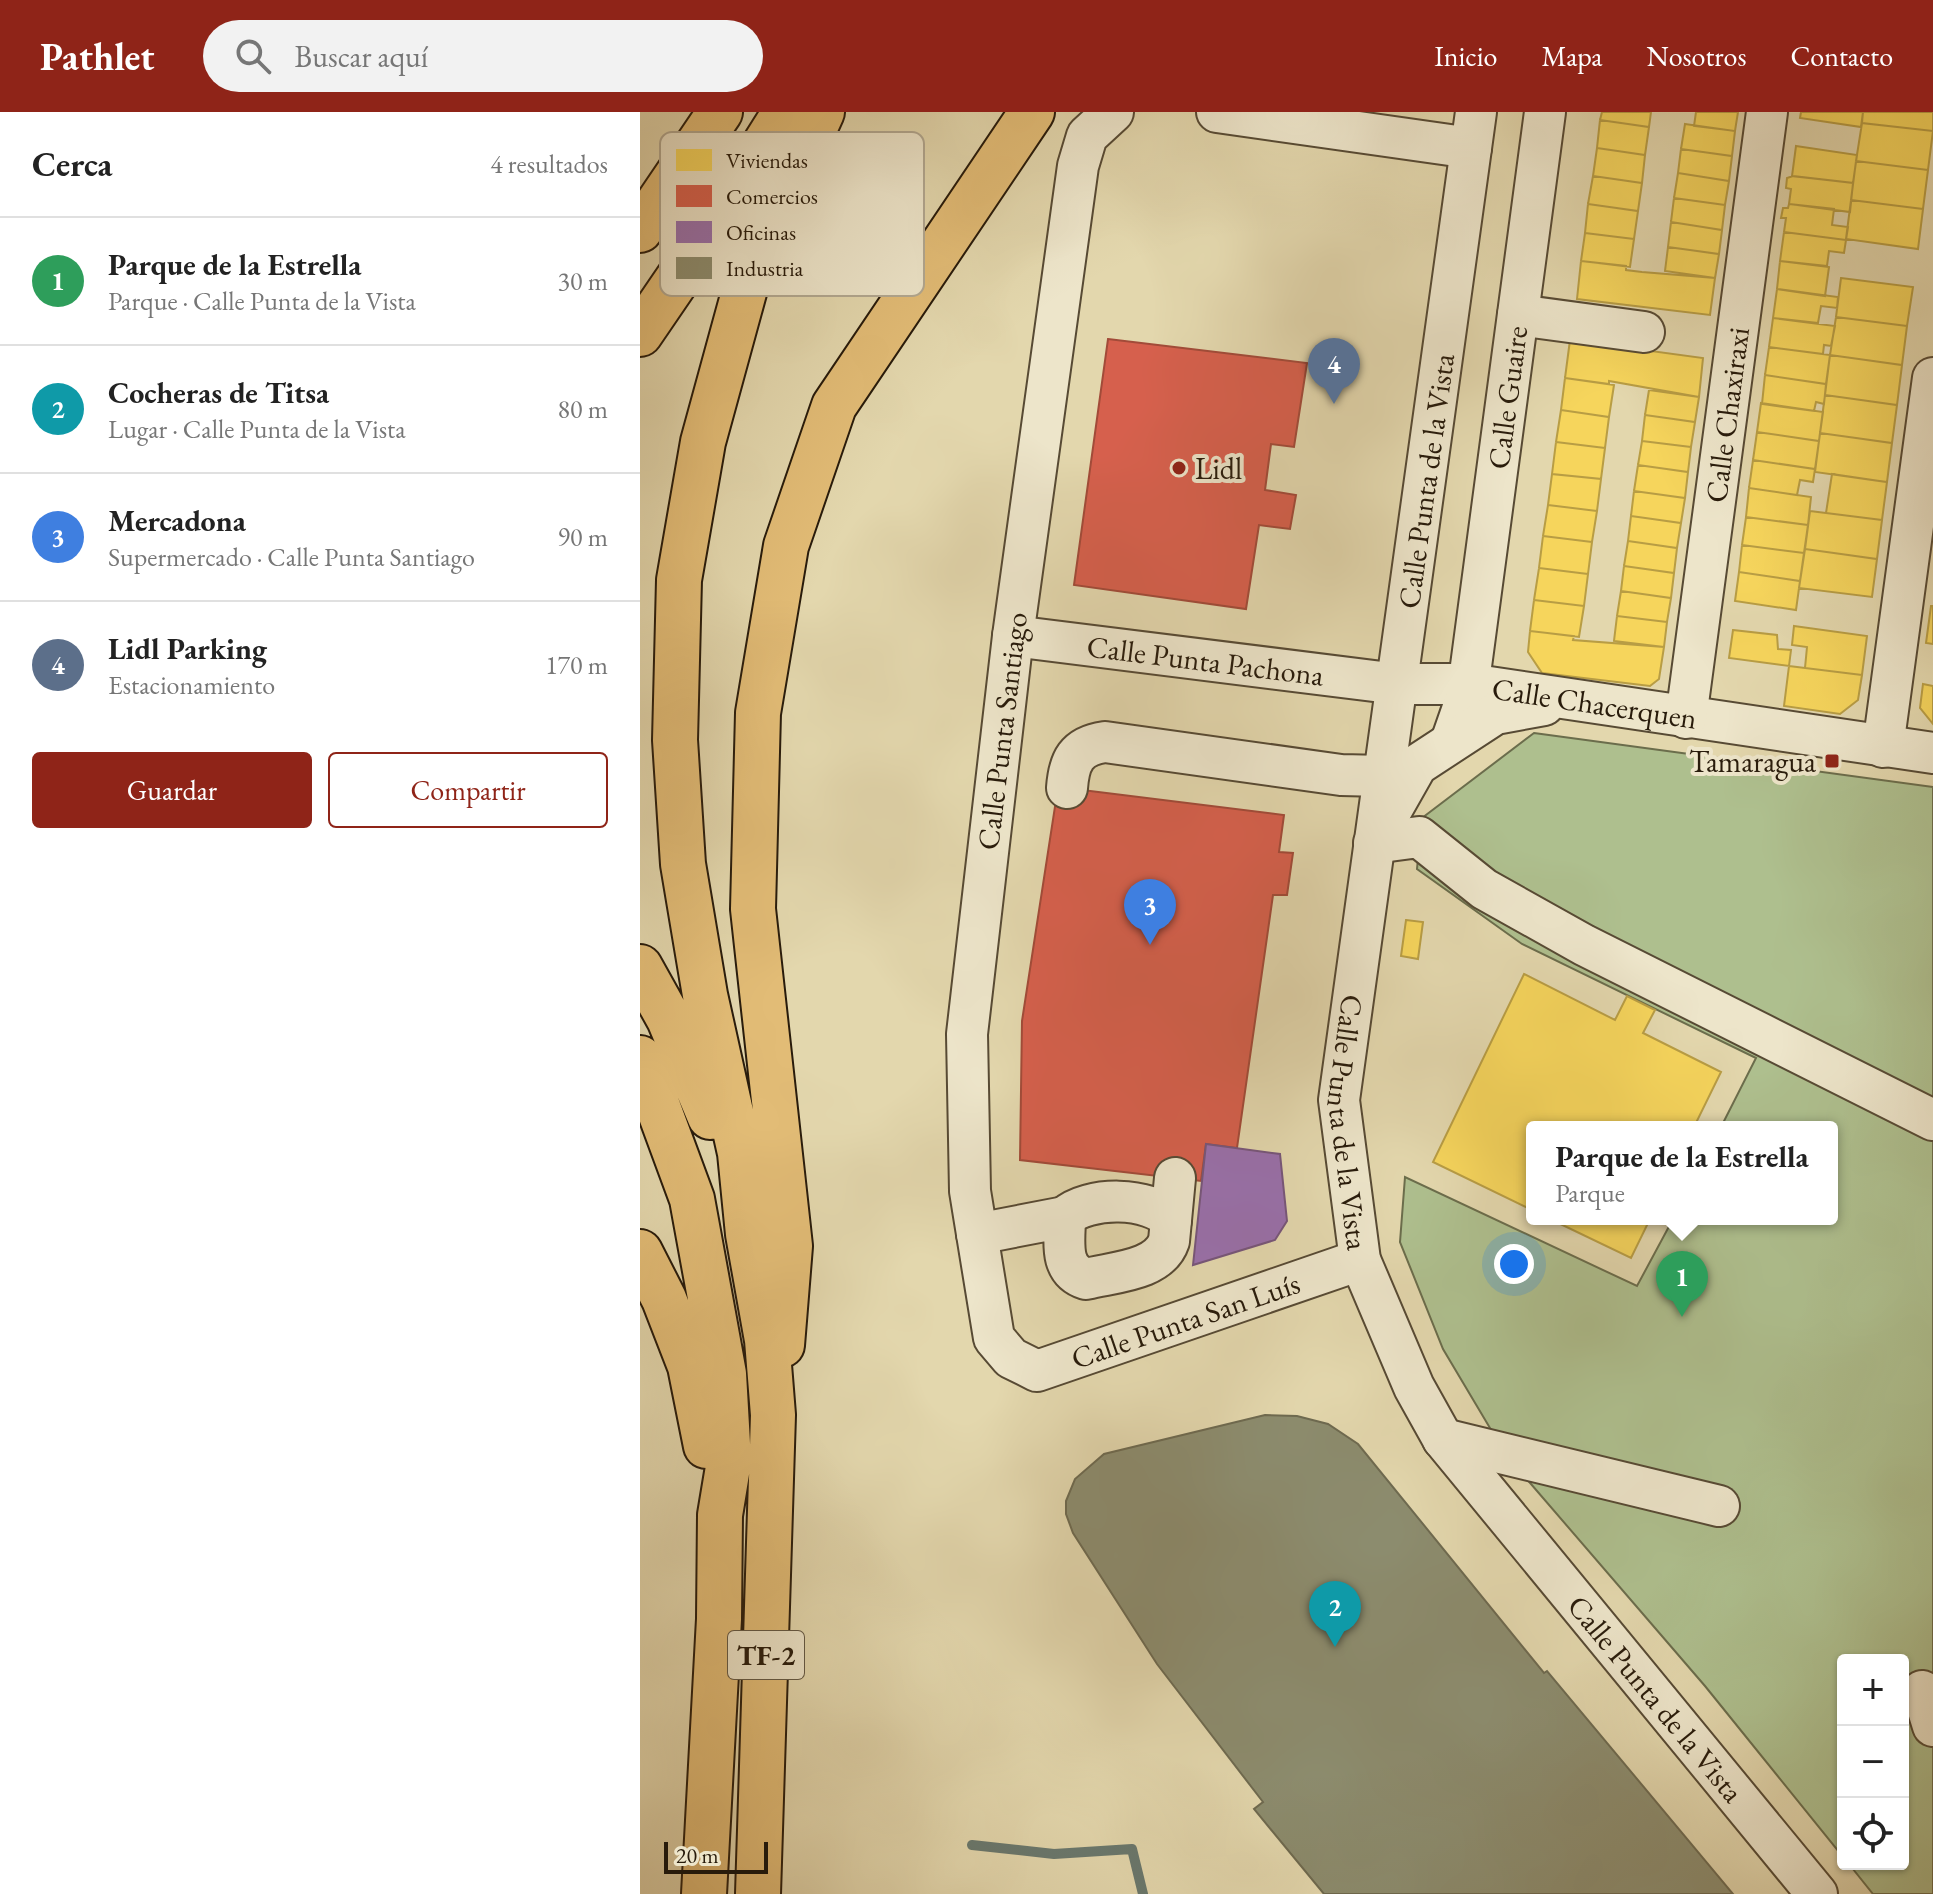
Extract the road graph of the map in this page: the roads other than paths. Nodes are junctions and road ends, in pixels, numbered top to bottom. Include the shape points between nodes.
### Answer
1 (720, 112) edge
2 (785, 112) edge
3 (822, 112) edge
4 (1032, 112) edge
5 (1113, 112) edge
6 (1545, 112) edge
7 (1767, 112) edge
8 (1238, 113) edge
9 (1474, 130) edge
10 (706, 132) edge
11 (772, 132) edge
12 (813, 132) edge
13 (660, 200) edge
14 (640, 230) edge
15 (924, 272) edge
16 (666, 296) edge
17 (743, 296) edge
18 (908, 296) edge
19 (1518, 315) junction
20 (1644, 332) dead end
21 (640, 334) edge
22 (1933, 378) edge
23 (1013, 636) junction
24 (1398, 684) junction
25 (1469, 684) junction
26 (1569, 700) junction
27 (1686, 718) junction
28 (1392, 727) junction
29 (1451, 742) junction
30 (1883, 747) junction
31 (1933, 753) edge
32 (1384, 776) junction
33 (1067, 788) dead end
34 (1374, 843) junction
35 (640, 967) edge
36 (640, 1058) edge
37 (1933, 1120) edge
38 (1175, 1178) dead end
39 (1065, 1217) junction
40 (1171, 1220) junction
41 (748, 1234) junction
42 (977, 1234) junction
43 (640, 1252) edge
44 (1360, 1260) junction
45 (1011, 1358) joint
46 (773, 1415) junction
47 (1443, 1439) junction
48 (1719, 1506) dead end
49 (720, 1515) junction
50 (704, 1894) edge
51 (758, 1894) edge
52 (1817, 1894) edge

1 - 10 highway
2 - 11 highway
3 - 12 highway
4 - 15 highway
5 - 23 street, Calle Punta Santiago via 1087,136 1078,166
6 - 19 street, Calle Guaire
7 - 27 street, Calle Chaxiraxi
8 - 9 street
9 - 24 street, Calle Punta de la Vista
13 - 14 highway
16 - 21 highway
17 - 41 highway via 703,442 679,580 675,740 683,864 740,1153
18 - 46 highway via 834,406 786,546 758,713 753,909 790,1246
19 - 20 street
19 - 25 street, Calle Guaire
22 - 30 street
23 - 24 street, Calle Punta Pachona
23 - 42 street, Calle Punta Santiago via 967,1034 970,1191
24 - 25 street, Calle Chacerquen
24 - 28 street, Calle Punta de la Vista
25 - 26 street, Calle Chacerquen
25 - 29 street, Calle Guaire
26 - 27 street, Calle Chacerquen
26 - 29 street via 1495,714
27 - 30 street, Calle Chacerquen
28 - 29 street via 1419,744
28 - 32 street, Calle Punta de la Vista
29 - 34 street via 1417,765
30 - 31 street, Calle Chacerquen
32 - 33 street via 1341,775 1105,742 1074,756
32 - 34 street, Calle Punta de la Vista
34 - 37 street via 1419,837 1484,889 1572,938
34 - 44 street, Calle Punta de la Vista via 1339,1100
35 - 41 highway via 697,1080
36 - 49 highway via 692,1199 713,1307 724,1374 729,1461
38 - 40 street
39 - 40 street via 1083,1204 1149,1205
39 - 40 street via 1067,1264 1086,1279 1160,1258
39 - 42 street
41 - 46 highway, TF-2 via 767,1340
42 - 45 street, Calle Punta Santiago via 994,1338
43 - 49 highway via 690,1366
44 - 45 street, Calle Punta San Luís via 1037,1371
44 - 47 street, Calle Punta de la Vista via 1414,1387
46 - 51 highway, TF-2
47 - 48 street
47 - 52 street, Calle Punta de la Vista
49 - 50 highway, TF-2

